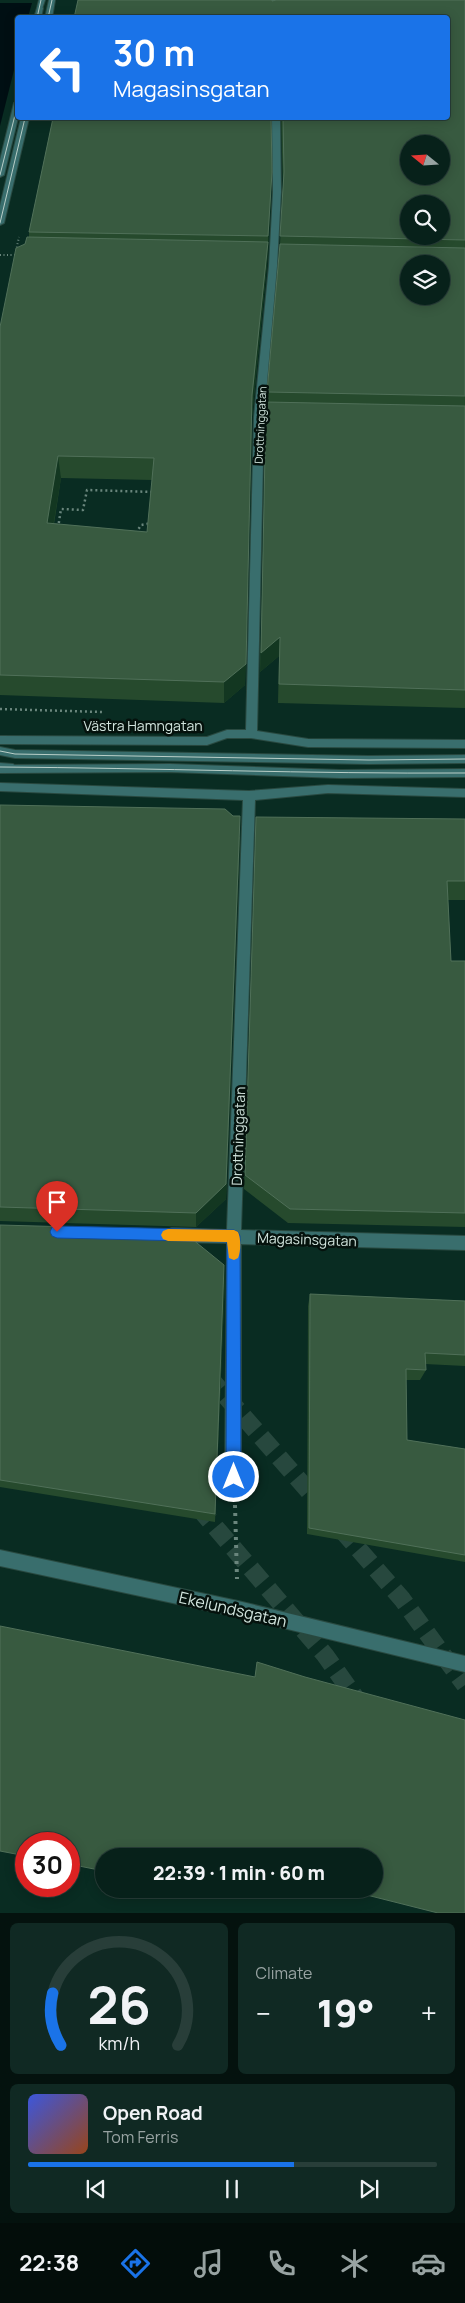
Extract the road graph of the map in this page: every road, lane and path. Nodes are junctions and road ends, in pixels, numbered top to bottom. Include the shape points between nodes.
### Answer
1 (41, 0) edge
2 (275, 0) edge
3 (52, 2) edge
4 (38, 15) edge
5 (49, 15) edge
6 (275, 15) edge
7 (15, 115) edge
8 (25, 120) edge
9 (276, 120) edge
10 (0, 175) edge
11 (0, 223) edge
12 (0, 255) edge
13 (15, 255) edge
14 (161, 492) edge
15 (154, 523) edge
16 (135, 536) edge
17 (57, 537) edge
18 (251, 734) junction
19 (0, 740) edge
20 (465, 744) edge
21 (0, 751) edge
22 (465, 760) edge
23 (0, 768) edge
24 (465, 774) edge
25 (0, 787) edge
26 (465, 793) edge
27 (248, 796) junction
28 (159, 1235) edge
29 (234, 1236) junction
30 (465, 1244) edge
31 (234, 1477) joint
32 (0, 1558) edge
33 (238, 1609) junction
34 (465, 1664) edge

1 - 4 street
2 - 6 street
3 - 5 street
7 - 10 street
8 - 11 street
9 - 18 street, Drottninggatan via 274,266 264,417
12 - 13 path
14 - 17 path via 87,490 83,510 61,509
15 - 16 path via 140,524
18 - 19 street, Västra Hamngatan via 227,734 207,741
18 - 20 street, Västra Hamngatan via 308,743
21 - 22 street via 15,754
23 - 24 street
25 - 27 street
26 - 27 street via 328,789
27 - 29 street, Drottninggatan
28 - 29 street, Magasinsgatan
29 - 30 street, Magasinsgatan
29 - 31 street, Drottninggatan
31 - 33 path
32 - 33 street, Ekelundsgatan
33 - 34 street, Ekelundsgatan

